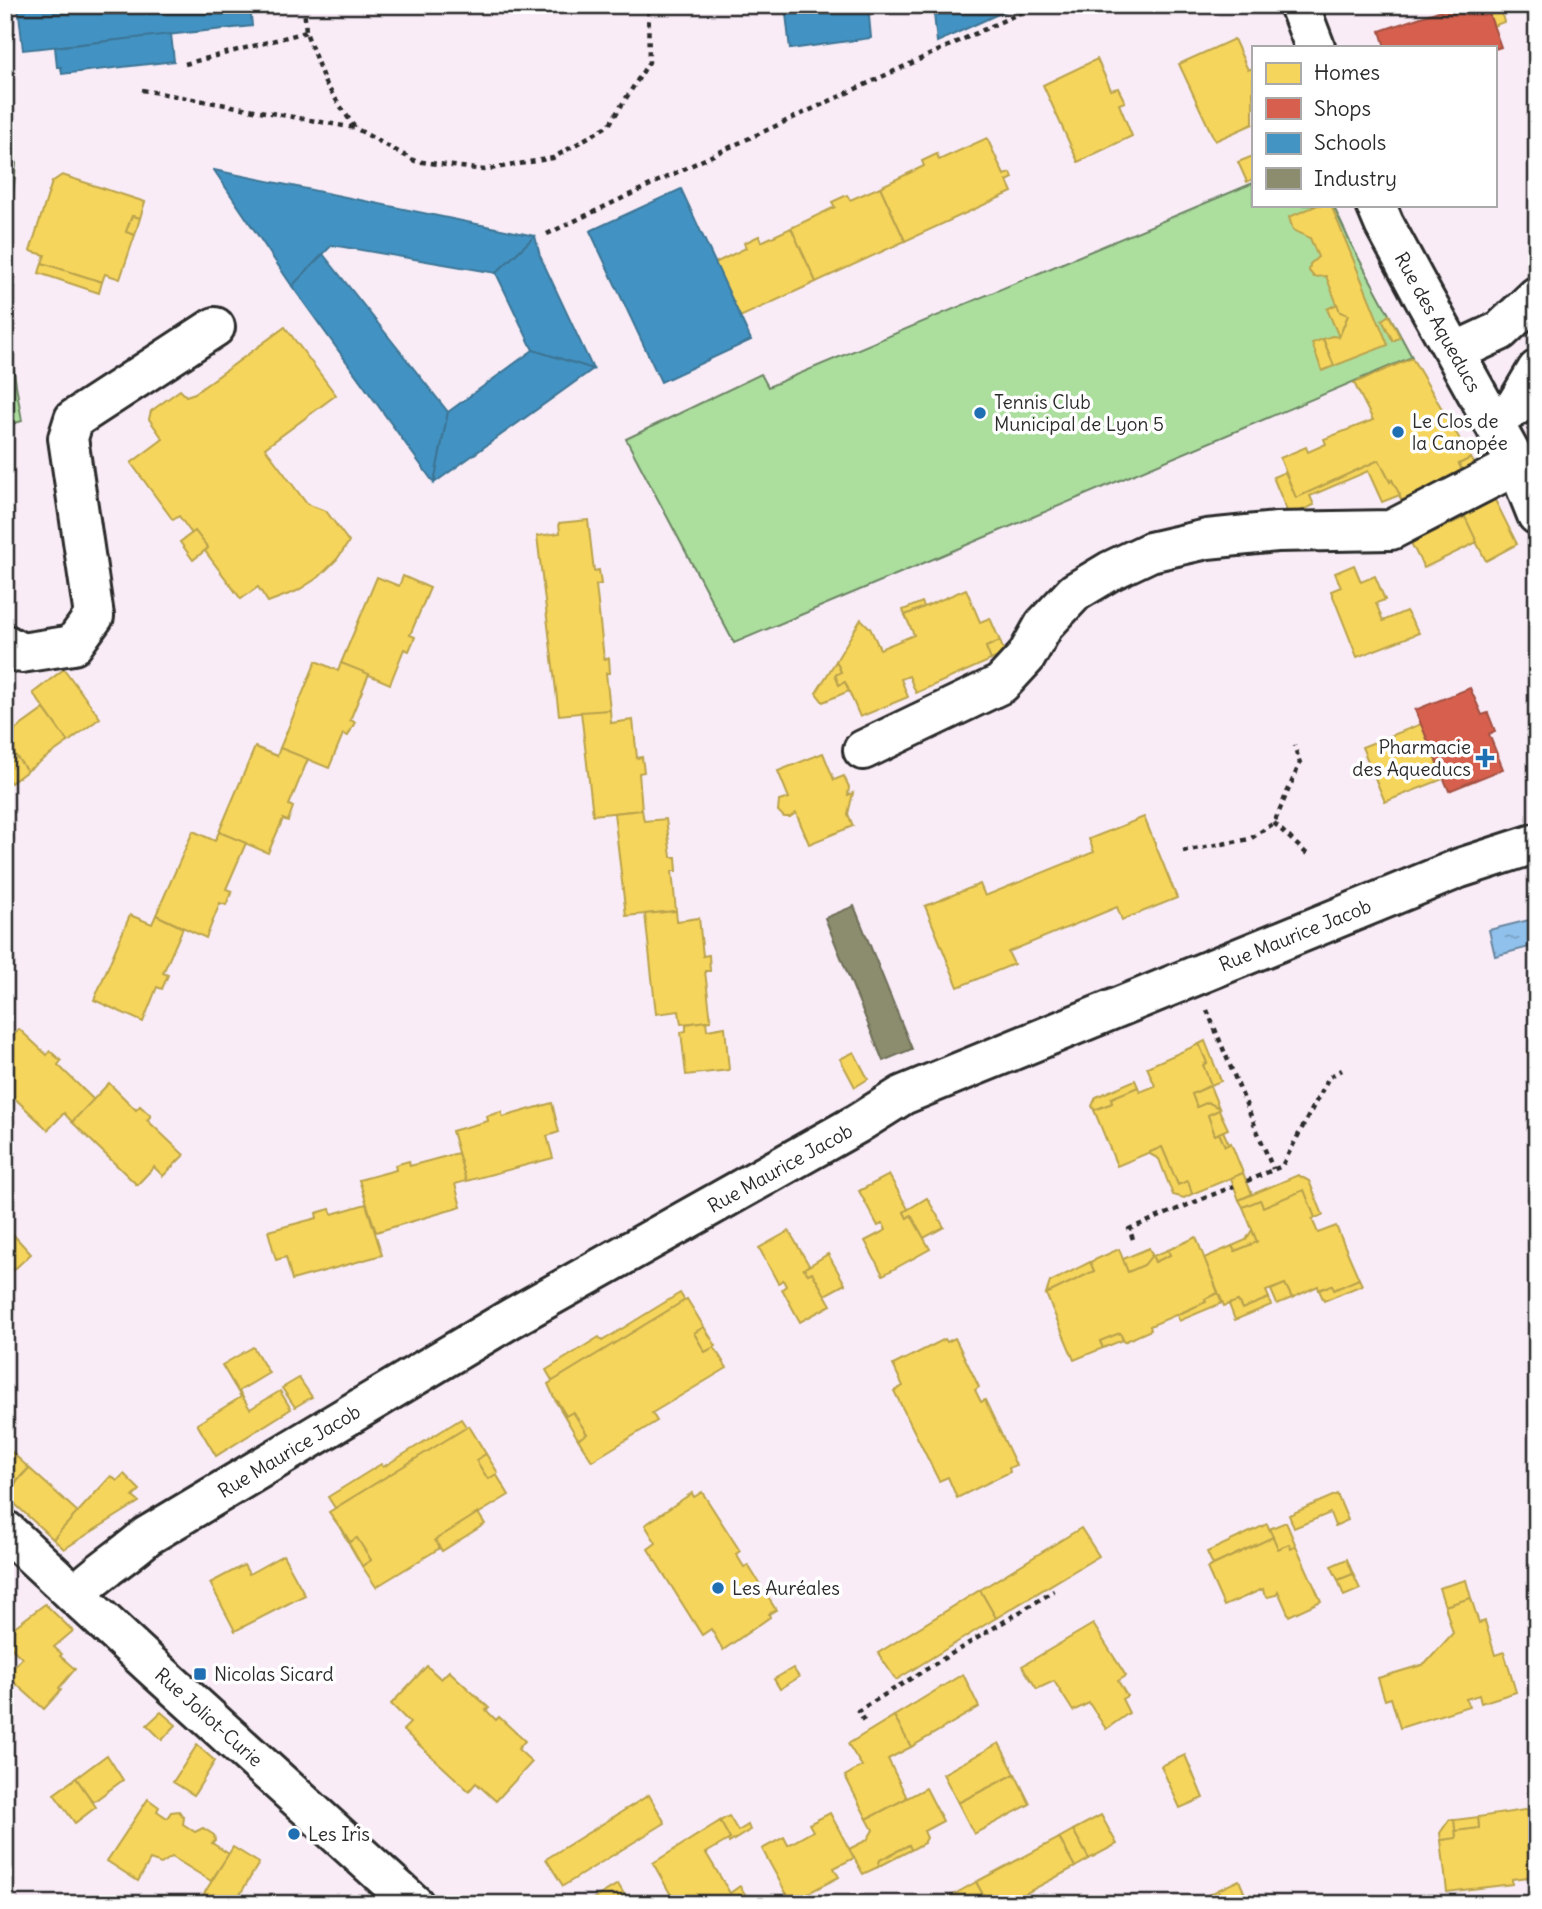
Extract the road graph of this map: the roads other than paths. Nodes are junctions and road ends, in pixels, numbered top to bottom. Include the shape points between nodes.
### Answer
1 (1299, 5) edge
2 (1315, 46) edge
3 (1376, 206) edge
4 (1537, 296) edge
5 (215, 327) dead end
6 (1455, 352) junction
7 (1537, 370) edge
8 (1494, 421) junction
9 (1517, 465) junction
10 (1537, 515) edge
11 (5, 644) edge
12 (863, 750) dead end
13 (1537, 843) edge
14 (5, 1530) edge
15 (75, 1595) junction
16 (414, 1904) edge

1 - 2 street
3 - 6 street, Rue des Aqueducs
4 - 6 street via 1500,331
5 - 11 street via 75,419 68,438 94,616 73,645 21,653
6 - 8 street, Rue des Aqueducs
7 - 8 street via 1515,407
8 - 9 street, Rue des Aqueducs
9 - 10 street, Rue des Aqueducs
9 - 12 street via 1391,530 1277,532 1207,539 1150,552 1075,592 1000,684
13 - 15 street, Rue Maurice Jacob via 1460,867 903,1095 508,1320 157,1530
14 - 15 street, Rue Joliot-Curie
15 - 16 street, Rue Joliot-Curie

